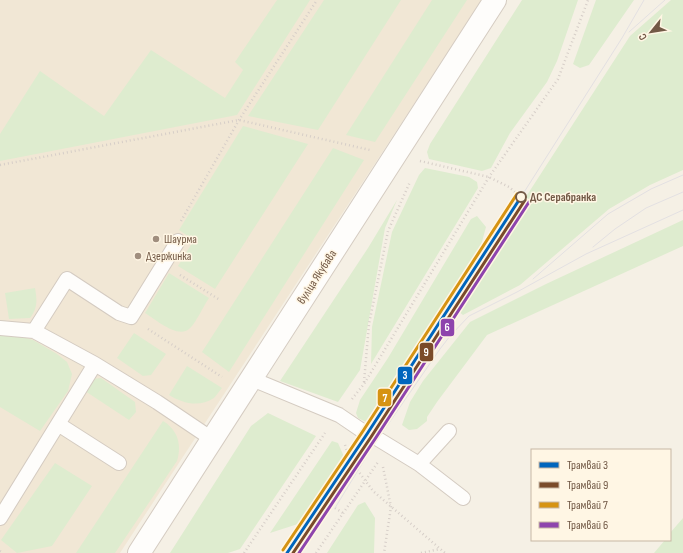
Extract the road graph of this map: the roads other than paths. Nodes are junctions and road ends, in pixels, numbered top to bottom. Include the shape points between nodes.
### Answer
1 (496, 0) edge
2 (178, 241) dead end
3 (0, 328) edge
4 (34, 330) junction
5 (95, 364) junction
6 (252, 379) junction
7 (58, 424) junction
8 (449, 431) dead end
9 (212, 439) junction
10 (118, 463) dead end
11 (419, 464) junction
12 (463, 498) dead end
13 (0, 518) edge
14 (139, 553) edge

1 - 6 main road, вуліца Якубава
2 - 4 lane via 131,317 119,313 67,278
3 - 4 lane
4 - 5 lane
5 - 7 lane
5 - 9 lane
6 - 9 main road, вуліца Якубава
6 - 11 lane via 339,415
7 - 10 lane
7 - 13 lane
8 - 11 lane
9 - 14 main road, вуліца Якубава
11 - 12 lane

